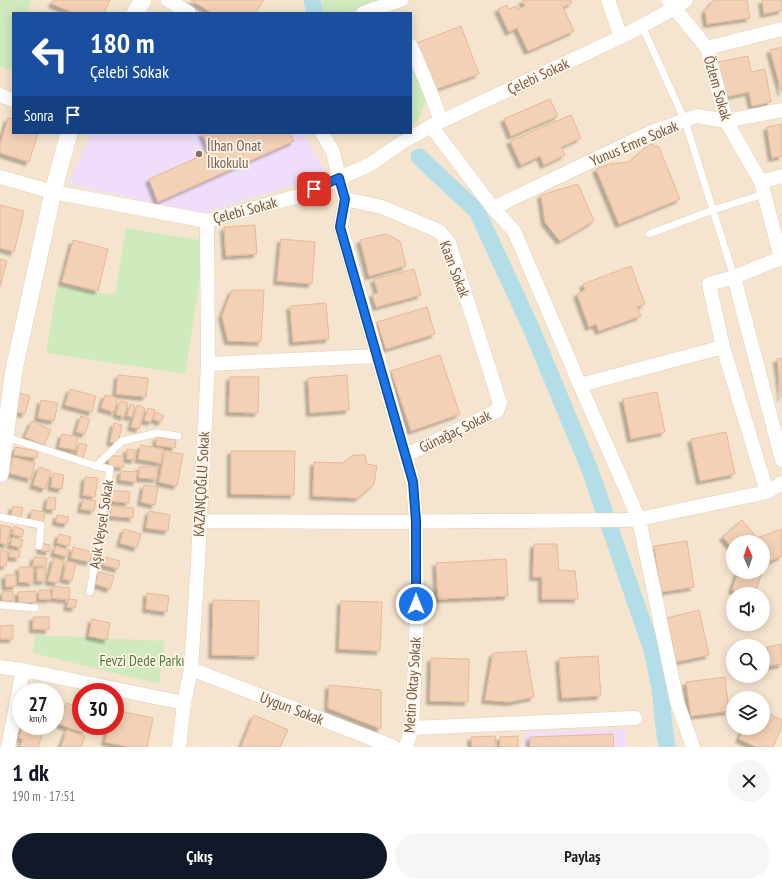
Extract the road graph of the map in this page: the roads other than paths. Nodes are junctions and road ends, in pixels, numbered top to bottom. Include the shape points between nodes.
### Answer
1 (143, 0) edge
2 (168, 0) edge
3 (608, 0) edge
4 (676, 3) edge
5 (396, 4) edge
6 (136, 12) edge
7 (187, 12) edge
8 (367, 12) edge
9 (642, 26) junction
10 (782, 29) edge
11 (621, 37) junction
12 (412, 48) edge
13 (707, 48) junction
14 (0, 95) edge
15 (12, 100) edge
16 (782, 110) edge
17 (685, 121) junction
18 (726, 121) junction
19 (436, 124) junction
20 (69, 134) edge
21 (323, 134) edge
22 (782, 176) edge
23 (0, 177) edge
24 (339, 178) junction
25 (762, 188) junction
26 (53, 192) junction
27 (345, 199) junction
28 (493, 208) junction
29 (713, 210) junction
30 (207, 221) junction
31 (649, 234) dead end
32 (782, 258) edge
33 (734, 277) junction
34 (723, 347) junction
35 (378, 356) junction
36 (208, 364) junction
37 (580, 385) junction
38 (500, 403) joint
39 (178, 436) dead end
40 (6, 437) junction
41 (406, 455) junction
42 (782, 460) edge
43 (96, 466) junction
44 (0, 474) edge
45 (782, 483) edge
46 (767, 492) junction
47 (0, 517) edge
48 (639, 518) junction
49 (199, 521) junction
50 (416, 521) junction
51 (38, 546) dead end
52 (90, 592) dead end
53 (0, 605) edge
54 (36, 608) dead end
55 (0, 667) edge
56 (191, 669) junction
57 (23, 670) junction
58 (184, 702) junction
59 (635, 718) dead end
60 (412, 728) junction
61 (8, 747) edge
62 (179, 747) edge
63 (394, 747) edge
64 (406, 747) edge
65 (693, 747) edge

1 - 6 street
2 - 7 street
3 - 11 street
4 - 9 street, Çelebi Sokak
4 - 13 street, Özlem Sokak
5 - 8 street
9 - 11 street, Çelebi Sokak
9 - 17 lane
10 - 13 street
11 - 19 street, Çelebi Sokak
12 - 19 street via 430,91
13 - 18 street, Özlem Sokak
14 - 15 street
16 - 18 street, Yunus Emre Sokak
17 - 18 street, Yunus Emre Sokak via 697,116
17 - 28 street, Yunus Emre Sokak via 654,131
17 - 29 lane
18 - 25 street, Özlem Sokak
19 - 24 street, Çelebi Sokak via 398,145 371,164
19 - 28 street
20 - 26 street
21 - 24 street, Metin Oktay Sokak via 333,152
22 - 25 street
23 - 26 street, Çelebi Sokak
24 - 27 street, Metin Oktay Sokak
24 - 30 street, Çelebi Sokak via 302,195
25 - 29 lane
25 - 32 street, Özlem Sokak
26 - 30 street, Çelebi Sokak
26 - 40 street via 15,363 6,419
27 - 35 street, Metin Oktay Sokak via 340,227
27 - 38 street, Kaan Sokak via 382,206 439,231 449,243
28 - 37 street via 514,231
29 - 31 lane
29 - 33 lane
30 - 36 street, KAZANÇOĞLU Sokak
32 - 33 street
33 - 34 street via 709,284
33 - 42 street
34 - 37 street
34 - 46 street
35 - 36 street
35 - 41 street, Metin Oktay Sokak
36 - 49 street, KAZANÇOĞLU Sokak
37 - 48 street
38 - 41 street, Günağaç Sokak via 497,412
39 - 43 lane via 158,432 122,441
40 - 43 lane, Aşık Veysel Sokak
40 - 44 street
41 - 50 street, Metin Oktay Sokak via 413,482
43 - 52 lane, Aşık Veysel Sokak via 110,469
45 - 46 street
46 - 48 street
47 - 51 lane via 42,525
48 - 50 street
48 - 65 street via 677,702
49 - 50 street
49 - 56 street, KAZANÇOĞLU Sokak
50 - 60 street, Metin Oktay Sokak
53 - 54 lane
55 - 57 street
56 - 58 street, KAZANÇOĞLU Sokak
56 - 63 street, Uygun Sokak
57 - 58 street
57 - 61 street
58 - 62 street, KAZANÇOĞLU Sokak
59 - 60 street
60 - 64 street, Metin Oktay Sokak

